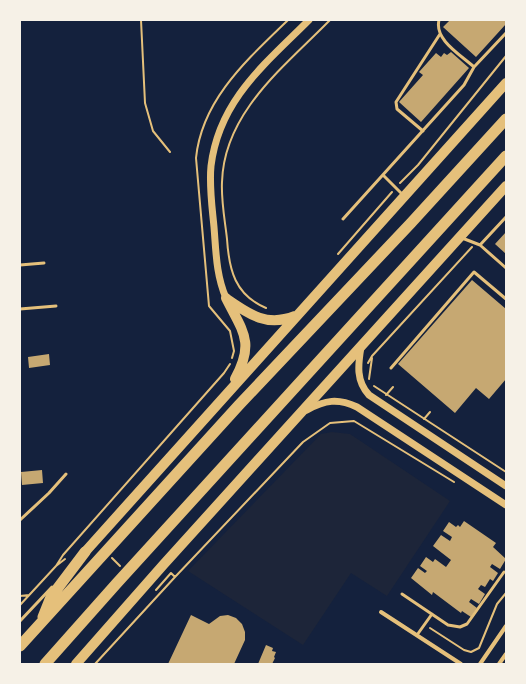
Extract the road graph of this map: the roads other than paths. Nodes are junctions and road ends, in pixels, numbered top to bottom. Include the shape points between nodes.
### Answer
1 (309, 20) edge
2 (439, 20) edge
3 (506, 33) edge
4 (440, 34) junction
5 (474, 67) junction
6 (506, 84) edge
7 (506, 119) edge
8 (423, 131) junction
9 (506, 156) edge
10 (383, 175) junction
11 (506, 186) edge
12 (405, 197) junction
13 (342, 218) dead end
14 (506, 218) edge
15 (459, 237) junction
16 (480, 245) junction
17 (44, 263) dead end
18 (20, 266) edge
19 (506, 268) edge
20 (226, 298) junction
21 (506, 299) edge
22 (56, 306) dead end
23 (20, 309) edge
24 (297, 315) junction
25 (361, 346) junction
26 (391, 368) dead end
27 (229, 390) junction
28 (300, 413) junction
29 (66, 474) dead end
30 (506, 486) edge
31 (506, 505) edge
32 (20, 520) edge
33 (85, 552) junction
34 (504, 572) dead end
35 (402, 594) dead end
36 (381, 612) dead end
37 (432, 614) junction
38 (20, 621) edge
39 (39, 625) junction
40 (506, 626) edge
41 (417, 635) junction
42 (20, 646) edge
43 (506, 654) edge
44 (45, 664) edge
45 (76, 664) edge
46 (461, 664) edge
47 (480, 664) edge
48 (499, 664) edge

1 - 20 street via 242,89 217,137 211,166 210,191 219,284
2 - 4 lane
3 - 5 lane
4 - 5 lane
4 - 8 lane via 396,102 398,109
5 - 8 lane via 464,85
6 - 12 main road
7 - 39 highway via 239,405
8 - 10 lane
9 - 44 highway
10 - 12 lane
10 - 13 lane
11 - 15 main road
12 - 24 main road
14 - 16 lane
15 - 16 lane
15 - 25 main road
16 - 19 lane
17 - 18 lane
20 - 24 main road via 242,310 270,322 284,321
20 - 27 main road via 245,338 246,350 242,365
21 - 26 lane via 474,272
22 - 23 lane
24 - 27 main road
25 - 28 main road
25 - 30 street via 358,375 369,395
27 - 33 main road
28 - 31 street via 318,403 329,401 345,402 357,407
28 - 45 main road
29 - 32 lane
33 - 38 lane
33 - 39 highway via 50,597
34 - 37 lane via 467,624 453,627
35 - 37 lane
36 - 41 street
37 - 41 lane
39 - 42 highway
40 - 47 street
41 - 46 street
43 - 48 street

